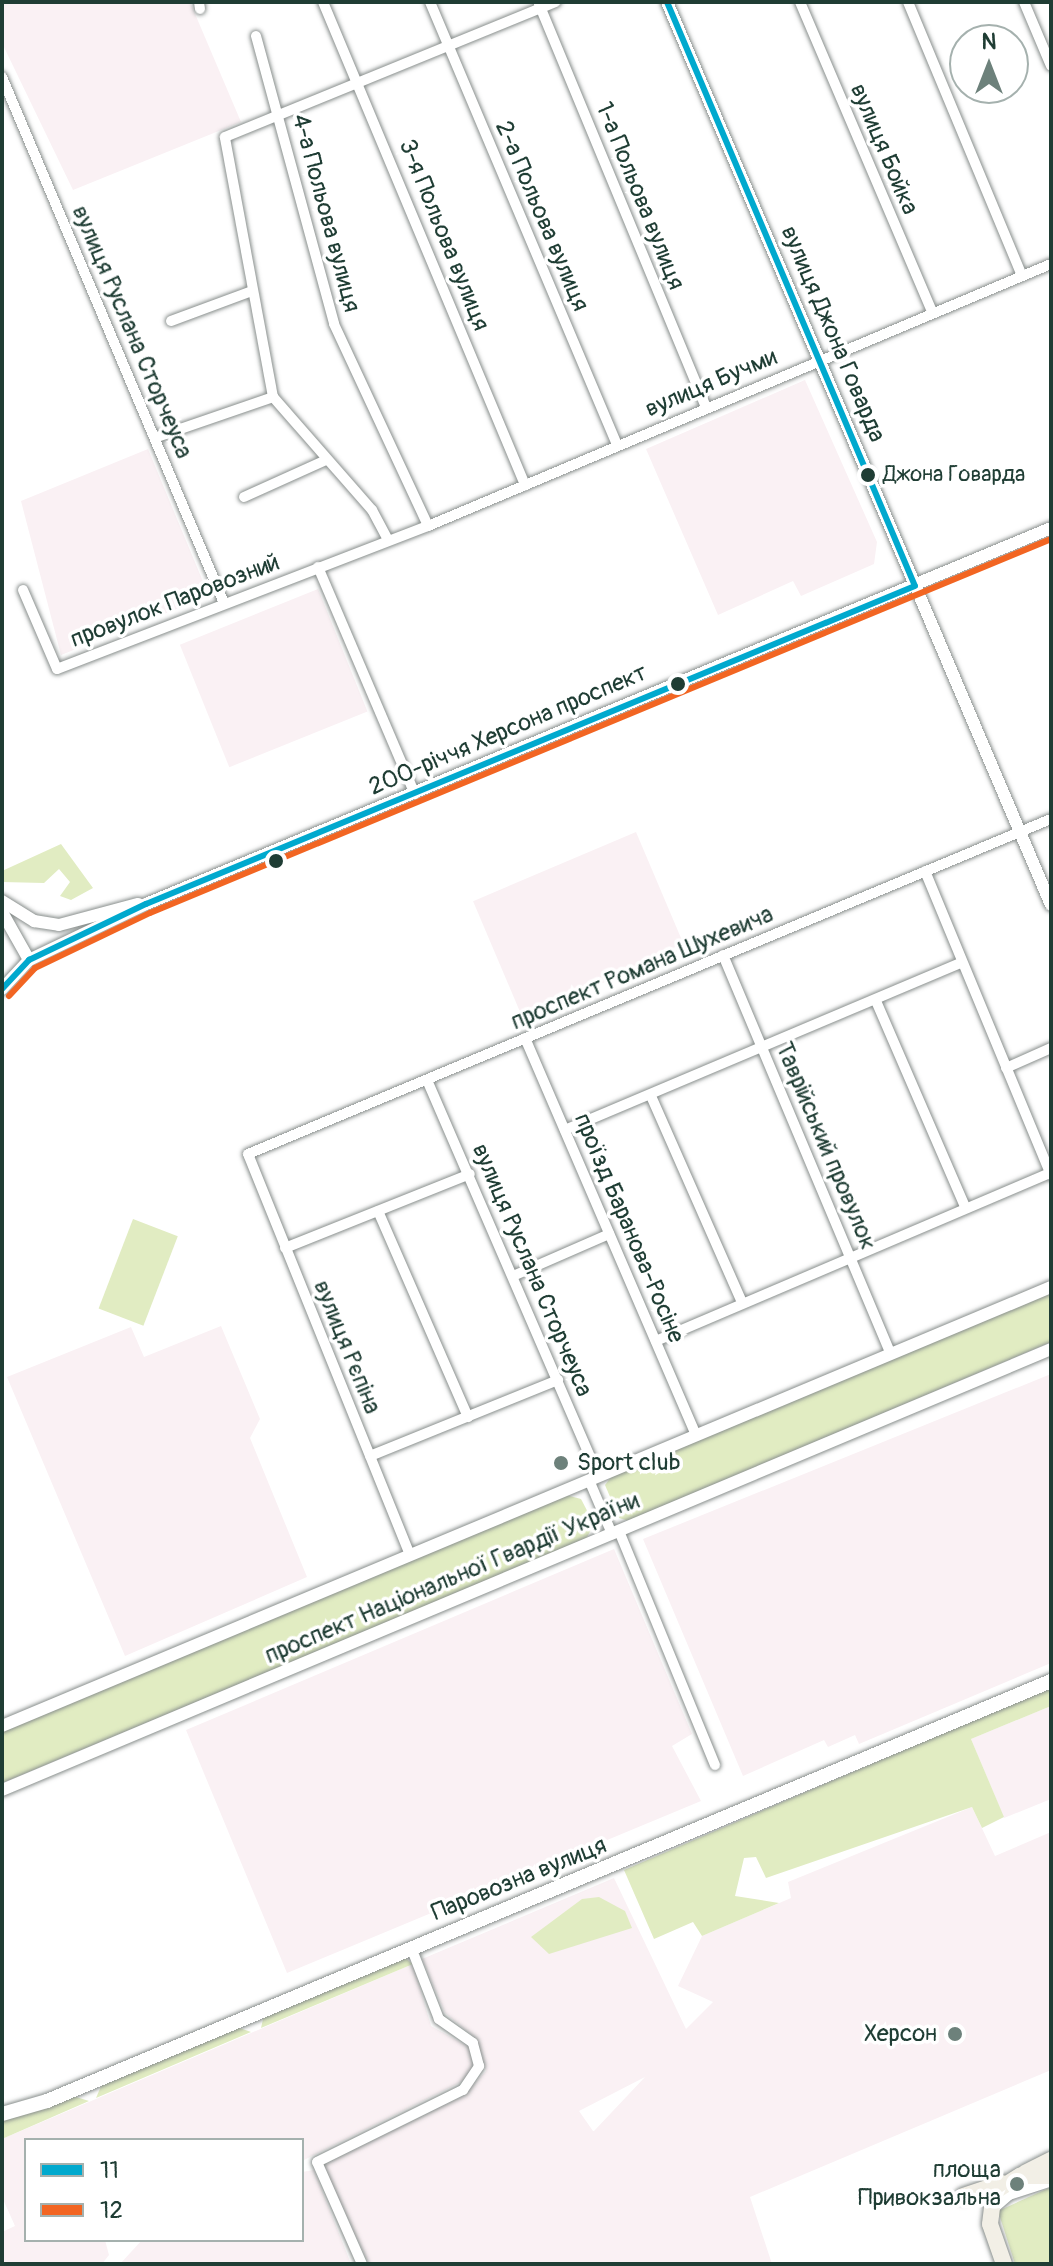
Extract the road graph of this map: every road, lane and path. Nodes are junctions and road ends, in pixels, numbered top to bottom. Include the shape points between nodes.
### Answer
1 (323, 2) edge
2 (430, 2) edge
3 (556, 2) edge
4 (667, 2) edge
5 (800, 2) edge
6 (908, 2) edge
7 (1024, 2) edge
8 (540, 5) edge
9 (256, 36) dead end
10 (449, 47) junction
11 (1051, 66) edge
12 (2, 77) edge
13 (360, 85) junction
14 (280, 116) junction
15 (1051, 264) edge
16 (1022, 276) junction
17 (252, 291) junction
18 (932, 312) junction
19 (171, 321) dead end
20 (820, 359) junction
21 (273, 397) junction
22 (705, 405) junction
23 (157, 437) junction
24 (617, 445) junction
25 (326, 460) junction
26 (525, 485) junction
27 (244, 497) dead end
28 (428, 526) junction
29 (1051, 528) edge
30 (387, 538) junction
31 (318, 567) junction
32 (915, 586) junction
33 (23, 590) dead end
34 (224, 603) junction
35 (415, 794) junction
36 (1051, 819) edge
37 (1020, 831) junction
38 (925, 871) junction
39 (2, 901) edge
40 (146, 904) junction
41 (1051, 905) edge
42 (2, 912) edge
43 (723, 955) junction
44 (29, 960) junction
45 (962, 962) junction
46 (2, 989) edge
47 (876, 1001) junction
48 (525, 1038) junction
49 (762, 1048) junction
50 (1051, 1048) edge
51 (1006, 1068) junction
52 (427, 1080) junction
53 (651, 1096) junction
54 (565, 1130) junction
55 (248, 1154) joint
56 (470, 1174) junction
57 (1050, 1174) edge
58 (965, 1207) junction
59 (378, 1211) junction
60 (609, 1234) junction
61 (285, 1248) junction
62 (851, 1255) junction
63 (513, 1276) junction
64 (1051, 1287) edge
65 (742, 1302) junction
66 (656, 1341) junction
67 (1051, 1349) edge
68 (891, 1354) junction
69 (558, 1380) junction
70 (468, 1417) junction
71 (696, 1435) junction
72 (370, 1456) junction
73 (594, 1478) junction
74 (616, 1532) junction
75 (410, 1555) junction
76 (1051, 1681) edge
77 (2, 1726) edge
78 (715, 1765) dead end
79 (2, 1790) edge
80 (411, 1947) junction
81 (2, 2114) edge
82 (1051, 2160) edge
83 (1051, 2176) edge
84 (1014, 2178) junction
85 (1051, 2182) edge
86 (990, 2224) junction
87 (362, 2264) edge
88 (1004, 2264) edge

1 - 13 street, 3-я Польова вулиця
2 - 10 street, 2-а Польова вулиця
3 - 8 street
4 - 20 street, вулиця Джона Говарда
5 - 18 street, вулиця Бойка
6 - 16 street
7 - 11 street
8 - 10 street
8 - 22 street, 1-а Польова вулиця
9 - 14 street, 4-а Польова вулиця
10 - 13 street
10 - 24 street, 2-а Польова вулиця
12 - 23 street, вулиця Руслана Сторчеуса
13 - 14 street
13 - 26 street, 3-я Польова вулиця
14 - 17 street via 225,137
14 - 28 street, 4-а Польова вулиця via 334,324
15 - 16 street, вулиця Бучми
16 - 18 street, вулиця Бучми
17 - 19 street
17 - 21 street
18 - 20 street, вулиця Бучми
20 - 22 street, вулиця Бучми
20 - 32 street, вулиця Джона Говарда
21 - 23 street
21 - 25 street
22 - 24 street, вулиця Бучми
23 - 34 street, вулиця Руслана Сторчеуса
24 - 26 street, вулиця Бучми
25 - 27 street
25 - 30 street via 372,510
26 - 28 street, вулиця Бучми
28 - 30 street, вулиця Бучми
29 - 32 street, 200-річчя Херсона проспект
30 - 31 street, провулок Паровозний
31 - 34 street, провулок Паровозний
31 - 35 street
32 - 35 street, 200-річчя Херсона проспект
32 - 37 street, вулиця Джона Говарда
33 - 34 street, провулок Паровозний via 57,669
35 - 40 street, 200-річчя Херсона проспект
36 - 37 street, проспект Романа Шухевича
37 - 38 street, проспект Романа Шухевича
37 - 41 street, вулиця Джона Говарда
38 - 43 street, проспект Романа Шухевича
38 - 45 street
39 - 40 street via 59,925
40 - 44 street, 200-річчя Херсона проспект
42 - 44 street
43 - 48 street, проспект Романа Шухевича
43 - 49 street, Таврійський провулок
44 - 46 street
45 - 47 street
45 - 51 street
47 - 49 street
47 - 58 street
48 - 52 street, проспект Романа Шухевича
48 - 54 street, проїзд Баранова-Росіне
49 - 53 street
49 - 62 street, Таврійський провулок
50 - 51 street
51 - 57 street
52 - 55 street, проспект Романа Шухевича
52 - 56 street, вулиця Руслана Сторчеуса
53 - 54 street
53 - 65 street
54 - 60 street, проїзд Баранова-Росіне
55 - 61 street, вулиця Рєпіна
56 - 59 street
56 - 63 street, вулиця Руслана Сторчеуса
57 - 58 street
58 - 62 street
59 - 61 street
59 - 70 street
60 - 63 street
60 - 66 street, проїзд Баранова-Росіне
61 - 72 street, вулиця Рєпіна
62 - 65 street
62 - 68 street, Таврійський провулок
63 - 69 street, вулиця Руслана Сторчеуса
64 - 68 street, проспект Національної Гвардії України
65 - 66 street
66 - 71 street, проїзд Баранова-Росіне
67 - 74 street, проспект Національної Гвардії України
68 - 71 street, проспект Національної Гвардії України
69 - 70 street
69 - 73 street, вулиця Руслана Сторчеуса
70 - 72 street
71 - 73 street, проспект Національної Гвардії України
72 - 75 street, вулиця Рєпіна
73 - 74 street, вулиця Руслана Сторчеуса
73 - 75 street, проспект Національної Гвардії України
74 - 78 street
74 - 79 street, проспект Національної Гвардії України
75 - 77 street, проспект Національної Гвардії України
76 - 80 main road, Паровозна вулиця
80 - 81 main road, Паровозна вулиця via 60,2096
80 - 87 street via 439,2019 473,2043 479,2066 463,2090 317,2162
82 - 84 main road
83 - 84 main road
84 - 86 main road via 990,2200
84 - 86 main road via 963,2196
85 - 86 street via 1003,2198
86 - 88 main road

